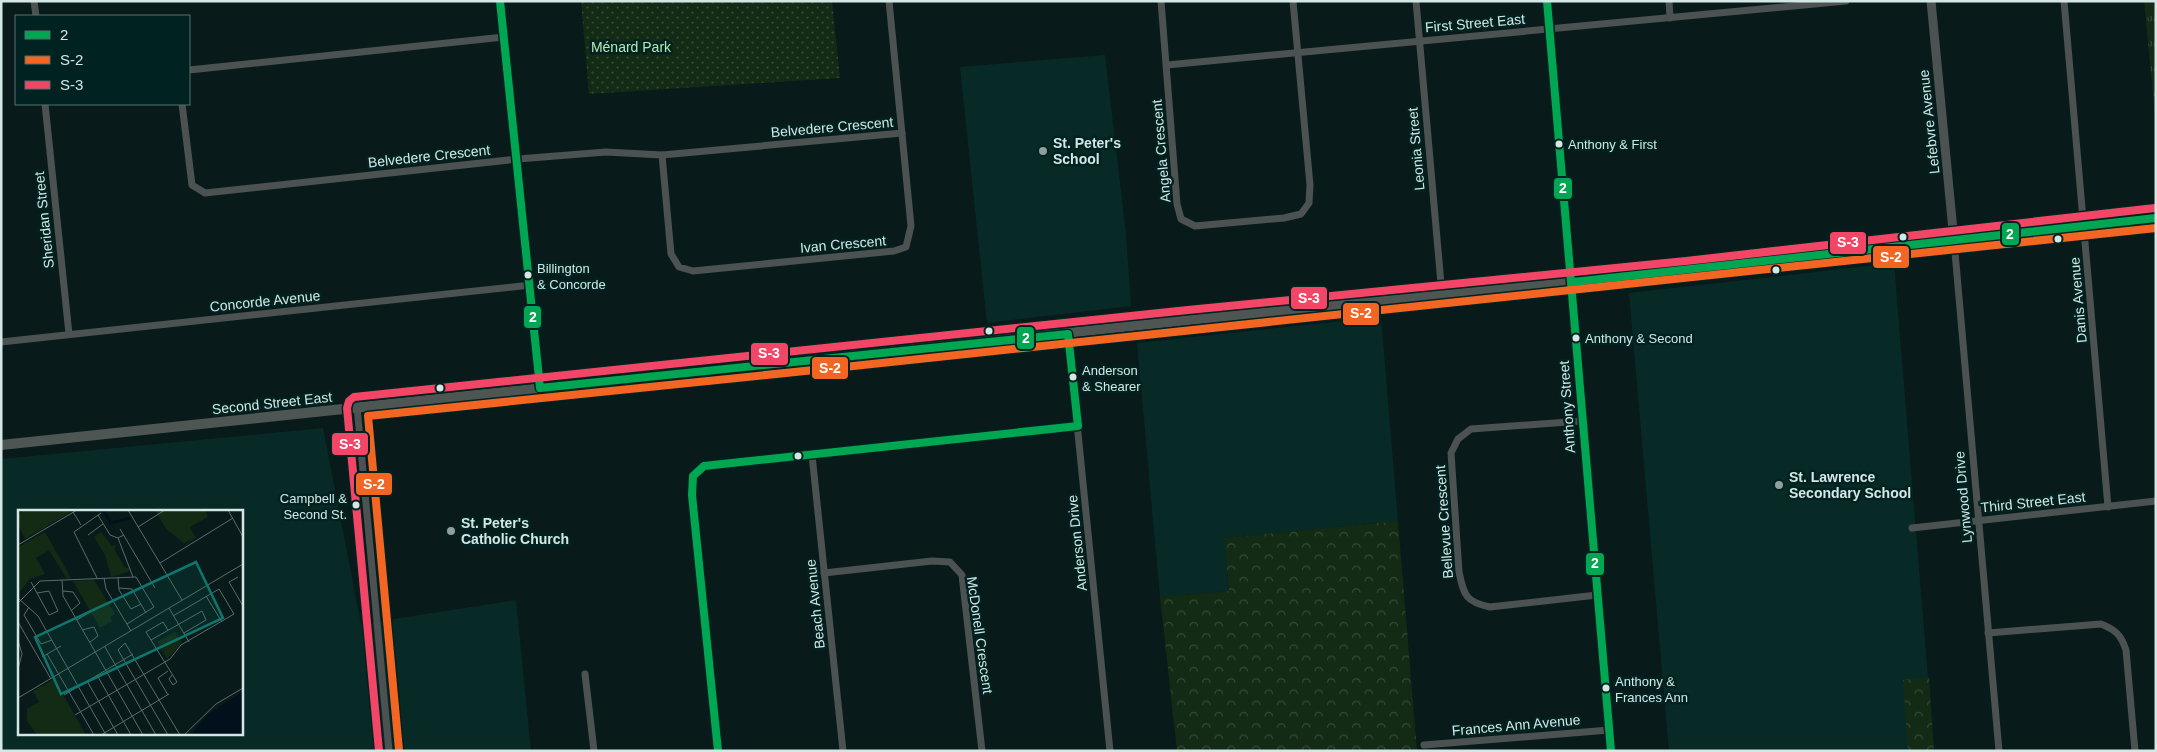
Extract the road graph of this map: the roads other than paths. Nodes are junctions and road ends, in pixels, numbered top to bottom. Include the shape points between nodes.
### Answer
1 (34, 1) edge
2 (500, 1) edge
3 (889, 1) edge
4 (1161, 1) edge
5 (1293, 1) edge
6 (1416, 1) edge
7 (1547, 1) edge
8 (1669, 1) edge
9 (1846, 1) edge
10 (1931, 1) edge
11 (2064, 1) edge
12 (1806, 3) edge
13 (36, 15) edge
14 (1670, 18) junction
15 (1549, 29) junction
16 (504, 37) junction
17 (1419, 41) junction
18 (1298, 53) junction
19 (1167, 65) junction
20 (190, 70) edge
21 (45, 105) edge
22 (182, 105) edge
23 (902, 133) junction
24 (662, 155) junction
25 (518, 158) junction
26 (2156, 218) edge
27 (2084, 226) junction
28 (1954, 241) junction
29 (1573, 282) junction
30 (531, 286) junction
31 (1442, 295) junction
32 (68, 334) junction
33 (1068, 334) junction
34 (1, 342) edge
35 (540, 388) junction
36 (357, 408) junction
37 (1582, 421) junction
38 (1078, 426) junction
39 (1, 445) edge
40 (812, 455) junction
41 (2156, 501) edge
42 (2108, 507) junction
43 (1978, 520) junction
44 (1912, 528) dead end
45 (824, 573) junction
46 (1597, 595) junction
47 (1988, 633) junction
48 (585, 674) dead end
49 (1609, 730) junction
50 (1424, 744) dead end
51 (389, 751) edge
52 (594, 751) edge
53 (718, 751) edge
54 (843, 751) edge
55 (982, 751) edge
56 (1110, 751) edge
57 (1611, 751) edge
58 (1999, 751) edge
59 (2135, 751) edge

1 - 13 street
2 - 16 street
3 - 23 street, Ivan Crescent
4 - 19 street
5 - 18 street
6 - 17 street, Leonia Street
7 - 15 street, Anthony Street
8 - 14 street
9 - 12 street, First Street East
10 - 28 street, Lefebvre Avenue
11 - 27 street, Danis Avenue
12 - 14 street, First Street East
14 - 15 street, First Street East
15 - 17 street, First Street East
15 - 29 street, Anthony Street
16 - 20 street
16 - 25 street
17 - 18 street, First Street East
17 - 31 street, Leonia Street
18 - 19 street, First Street East
18 - 19 street, Angela Crescent via 1309,203 1301,214 1284,218 1195,226 1181,219 1177,204
21 - 32 street, Sheridan Street
22 - 25 street, Belvedere Crescent via 192,185 205,193
23 - 24 street, Belvedere Crescent
23 - 24 street, Ivan Crescent via 911,226 906,247 894,252 693,271 679,267 671,254
24 - 25 street, Belvedere Crescent via 606,152
25 - 30 street
26 - 27 main road, Second Street East
27 - 28 main road, Second Street East
27 - 42 street, Danis Avenue
28 - 29 main road, Second Street East
28 - 43 street, Lynwood Drive
29 - 31 main road, Second Street East
29 - 37 street, Anthony Street
30 - 32 street, Concorde Avenue
30 - 35 street
31 - 33 main road, Second Street East
32 - 34 street, Concorde Avenue
33 - 35 main road, Second Street East
33 - 38 street, Anderson Drive
35 - 36 main road, Second Street East
36 - 39 main road, Second Street East
36 - 51 street
37 - 46 street, Anthony Street
37 - 46 street, Bellevue Crescent via 1471,429 1458,439 1451,453 1459,572 1463,591 1474,604 1490,607
38 - 40 street
38 - 56 street, Anderson Drive
40 - 45 street, Beach Avenue
40 - 53 street via 704,466 693,476 692,495
41 - 42 street, Third Street East
42 - 43 street, Third Street East
43 - 44 street, Third Street East
43 - 47 street, Lynwood Drive
45 - 54 street, Beach Avenue
45 - 55 street, McDonell Crescent via 932,561 950,562 962,575
46 - 49 street, Anthony Street
47 - 58 street, Lynwood Drive
47 - 59 street via 2101,624 2115,630 2122,637 2126,650
48 - 52 street
49 - 50 street, Frances Ann Avenue
49 - 57 street, Anthony Street

